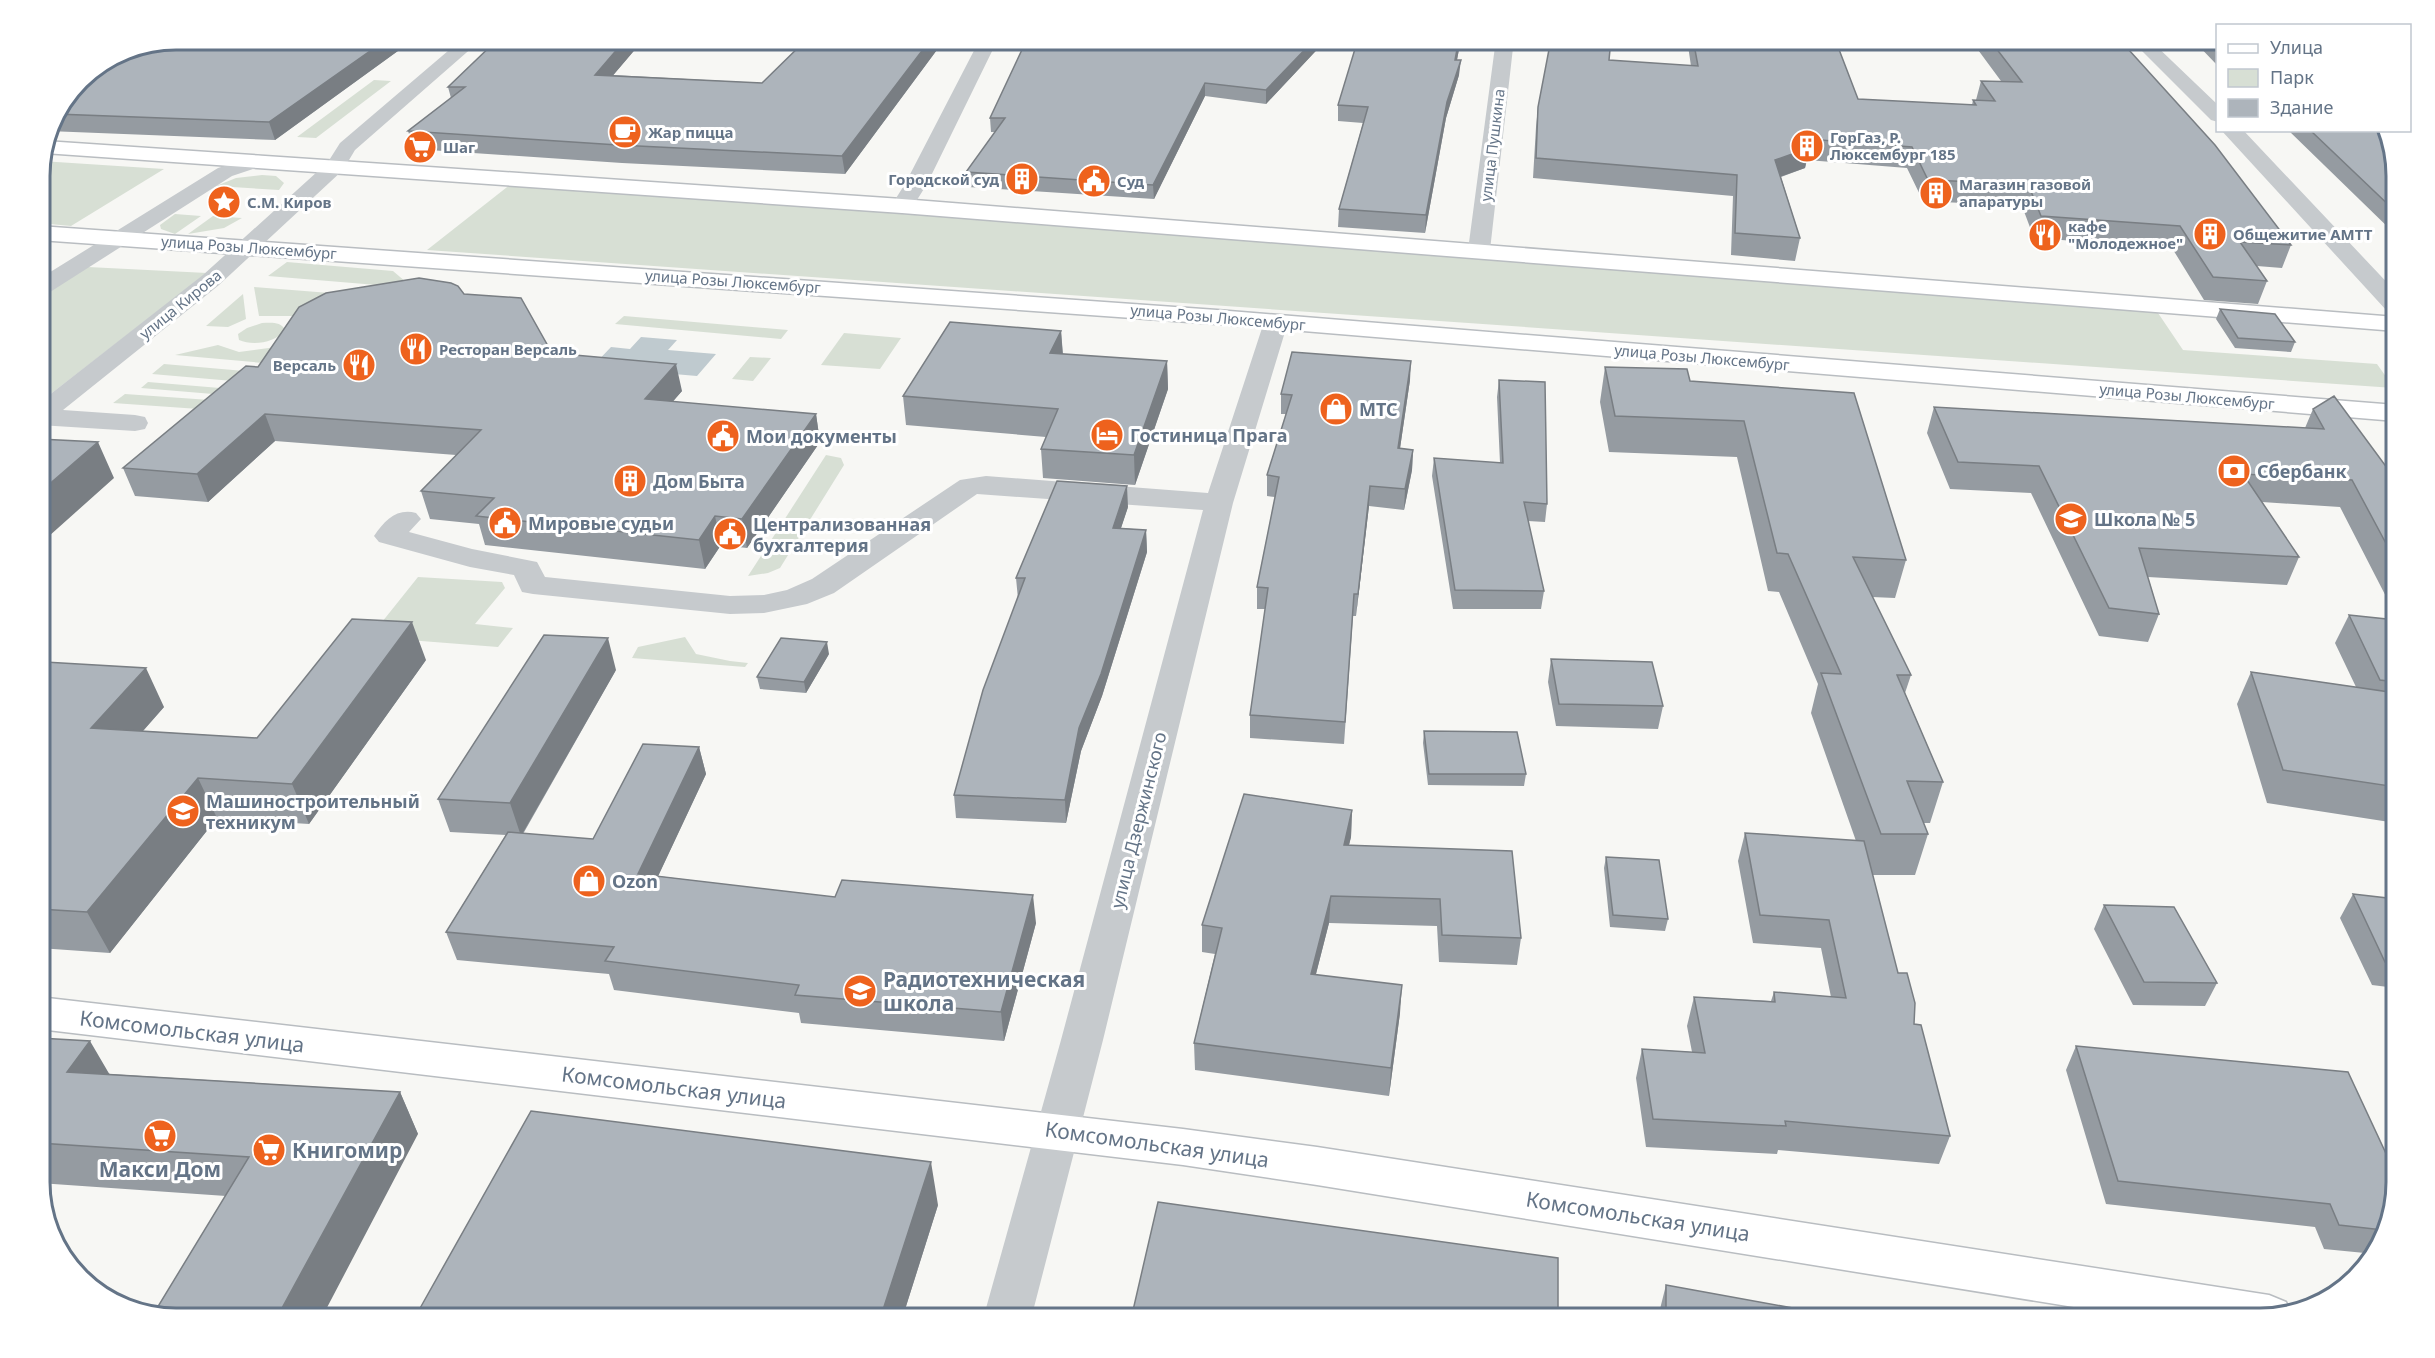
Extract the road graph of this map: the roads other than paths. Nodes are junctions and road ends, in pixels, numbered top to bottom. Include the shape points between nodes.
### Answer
1 (460, 50) edge
2 (983, 50) edge
3 (1504, 50) edge
4 (2150, 50) edge
5 (2216, 115) edge
6 (2233, 132) edge
7 (53, 148) edge
8 (258, 161) junction
9 (336, 166) junction
10 (902, 206) junction
11 (50, 234) edge
12 (121, 238) junction
13 (249, 246) junction
14 (1479, 250) junction
15 (50, 281) edge
16 (2385, 294) edge
17 (1276, 322) junction
18 (2385, 323) edge
19 (50, 408) edge
20 (2385, 412) edge
21 (50, 418) edge
22 (135, 423) dead end
23 (1219, 503) junction
24 (405, 519) dead end
25 (50, 1014) edge
26 (1058, 1130) junction
27 (1010, 1309) edge
28 (2219, 1309) edge

1 - 9 street, улица Кирова via 347,147
2 - 10 street
3 - 14 street, улица Пушкина
4 - 5 street
6 - 16 street
7 - 8 main road
8 - 9 main road
8 - 12 street via 225,172
9 - 10 main road
9 - 13 street, улица Кирова
10 - 14 main road
11 - 12 main road, улица Розы Люксембург
12 - 13 main road, улица Розы Люксембург
12 - 15 street
13 - 17 main road, улица Розы Люксембург
13 - 19 street, улица Кирова
14 - 18 main road via 1841,271
17 - 20 main road, улица Розы Люксембург
17 - 23 street, улица Дзержинского
21 - 22 street
23 - 24 street via 970,486 823,586 764,604 730,605 533,585 526,568 389,536
23 - 26 street, улица Дзержинского
25 - 26 main road, Комсомольская улица
26 - 27 street, улица Дзержинского
26 - 28 main road, Комсомольская улица via 1317,1166

